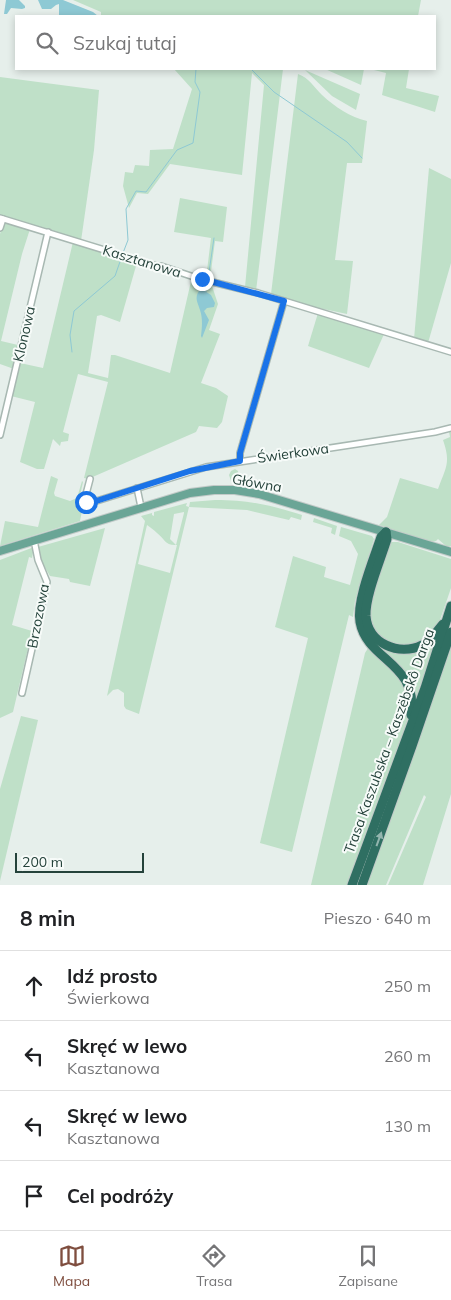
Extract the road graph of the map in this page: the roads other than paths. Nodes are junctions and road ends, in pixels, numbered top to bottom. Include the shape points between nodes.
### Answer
1 (1, 218) edge
2 (0, 228) edge
3 (48, 232) junction
4 (284, 301) junction
5 (451, 352) edge
6 (451, 428) edge
7 (0, 435) edge
8 (240, 461) junction
9 (90, 479) dead end
10 (137, 488) junction
11 (141, 507) junction
12 (386, 532) junction
13 (34, 540) junction
14 (0, 551) edge
15 (450, 552) edge
16 (451, 606) edge
17 (448, 616) junction
18 (451, 632) edge
19 (22, 693) dead end
20 (401, 753) junction
21 (352, 885) edge
22 (362, 885) edge

1 - 2 street
1 - 3 street, Kasztanowa
3 - 4 street, Kasztanowa
3 - 7 street, Klonowa
4 - 5 street, Kasztanowa
4 - 8 street via 256,392
6 - 8 street, Świerkowa
8 - 10 street, Świerkowa via 190,471
9 - 10 street, Świerkowa via 85,498 90,503
10 - 11 street
11 - 12 main road, Główna via 190,493 235,490 278,499
11 - 13 main road, Główna
12 - 15 main road, Główna
12 - 17 highway via 367,605 367,623 372,633 385,645 410,649 428,642
12 - 20 highway via 379,542 362,598 360,617 367,638 410,688 412,707
13 - 14 main road, Główna
13 - 19 street, Brzozowa via 47,582
16 - 17 highway, Trasa Kaszubska – Kaszëbskô Darga
17 - 20 highway, Trasa Kaszubska – Kaszëbskô Darga
22 -> 18 highway, Trasa Kaszubska – Kaszëbskô Darga
20 - 21 highway, Trasa Kaszubska – Kaszëbskô Darga

